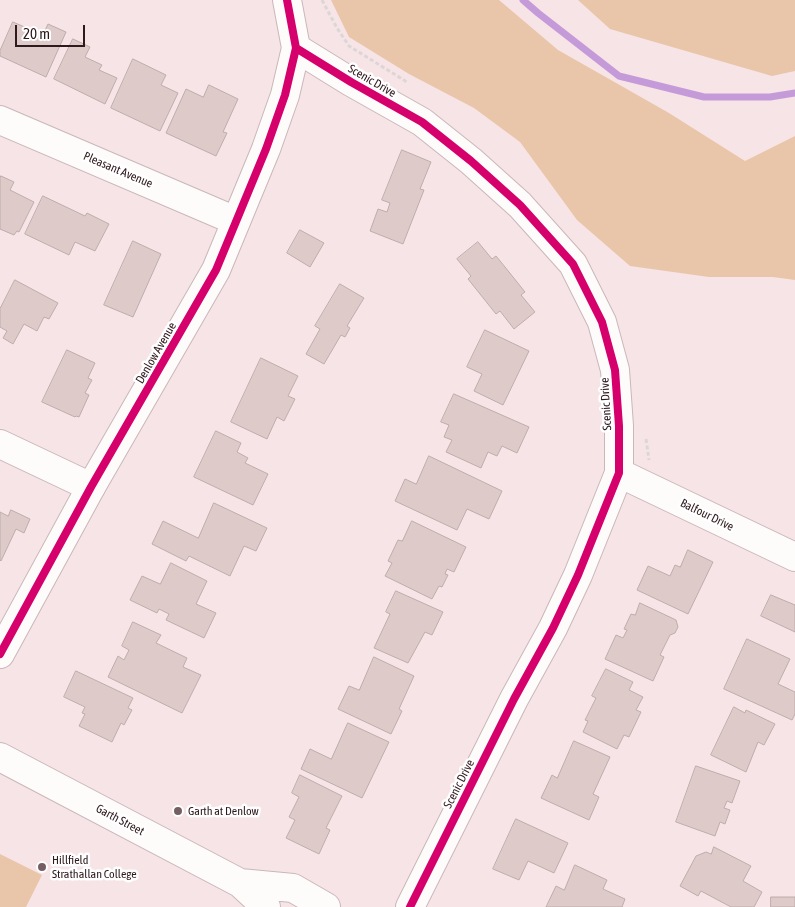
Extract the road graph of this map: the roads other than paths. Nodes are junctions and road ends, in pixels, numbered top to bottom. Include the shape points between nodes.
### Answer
1 (287, 0) edge
2 (296, 48) junction
3 (0, 120) edge
4 (236, 220) junction
5 (0, 444) edge
6 (619, 473) junction
7 (91, 487) junction
8 (795, 557) edge
9 (0, 654) edge
10 (0, 758) edge
11 (240, 883) junction
12 (266, 907) edge
13 (326, 907) edge
14 (410, 907) edge

1 - 2 street
2 - 4 street, Denlow Avenue via 285,95
2 - 6 street, Scenic Drive via 422,122 520,205 573,264 602,322 615,370
3 - 4 street, Pleasant Avenue
4 - 7 street, Denlow Avenue via 216,270
5 - 7 street
6 - 8 street, Balfour Drive
6 - 14 street, Scenic Drive via 554,628 514,699
7 - 9 street, Denlow Avenue
10 - 11 street, Garth Street
11 - 12 street, Garth Street
11 - 13 street, Garth Street via 293,888

